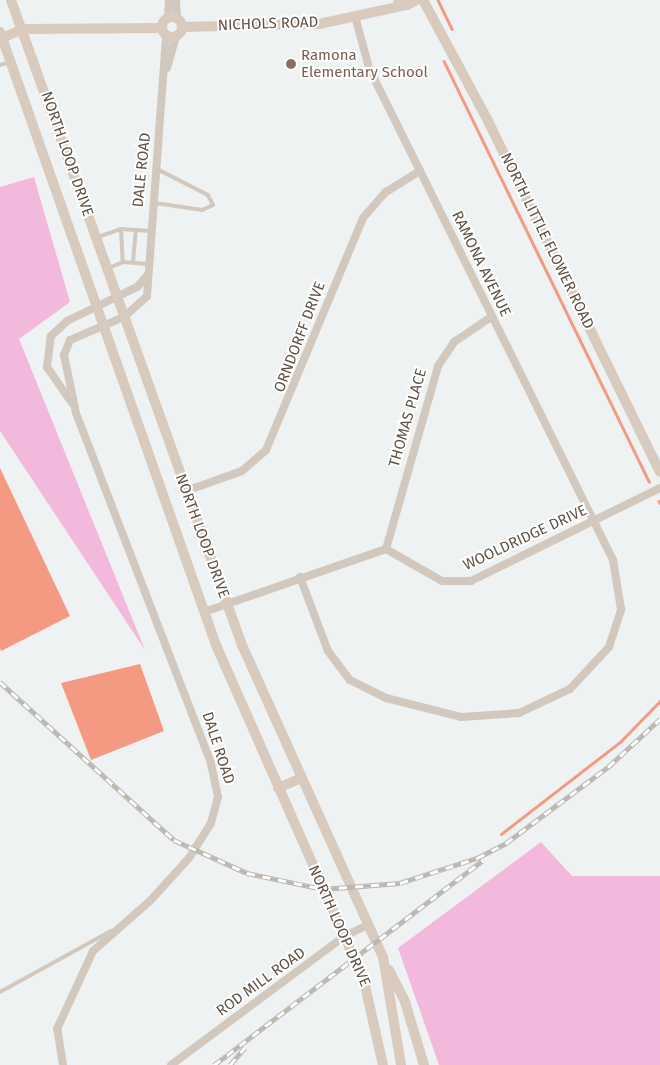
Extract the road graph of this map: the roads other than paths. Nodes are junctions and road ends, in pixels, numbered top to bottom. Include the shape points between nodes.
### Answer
1 (11, 0) edge
2 (169, 0) edge
3 (176, 0) edge
4 (393, 0) edge
5 (423, 0) edge
6 (408, 3) edge
7 (383, 9) junction
8 (430, 12) junction
9 (355, 16) junction
10 (176, 21) junction
11 (23, 29) junction
12 (168, 33) junction
13 (1, 36) edge
14 (5, 64) edge
15 (156, 168) junction
16 (420, 171) junction
17 (152, 202) junction
18 (121, 229) junction
19 (136, 230) junction
20 (150, 231) junction
21 (96, 238) junction
22 (123, 262) junction
23 (133, 262) junction
24 (148, 264) junction
25 (107, 268) junction
26 (147, 276) junction
27 (117, 297) junction
28 (96, 308) junction
29 (124, 317) junction
30 (492, 317) junction
31 (102, 326) junction
32 (73, 404) junction
33 (660, 472) edge
34 (660, 488) edge
35 (186, 491) junction
36 (593, 522) junction
37 (386, 549) junction
38 (300, 577) junction
39 (226, 604) junction
40 (204, 612) junction
41 (299, 779) junction
42 (278, 788) junction
43 (368, 925) junction
44 (111, 931) junction
45 (345, 936) junction
46 (383, 957) junction
47 (0, 992) edge
48 (63, 1065) edge
49 (171, 1065) edge
50 (383, 1065) edge
51 (401, 1065) edge
52 (424, 1065) edge

1 - 11 main road, NORTH LOOP DRIVE
2 - 10 street
3 - 10 street
4 - 7 main road, NICHOLS ROAD
5 - 8 main road, NORTH LITTLE FLOWER ROAD
6 - 7 main road, NICHOLS ROAD via 390,12
6 - 8 main road
7 - 9 main road, NICHOLS ROAD
8 - 33 main road, NORTH LITTLE FLOWER ROAD
9 - 10 main road, NICHOLS ROAD via 319,24
9 - 16 street, RAMONA AVENUE via 369,68
10 - 12 main road
10 - 12 main road
11 - 12 main road
11 - 13 main road
11 - 21 main road, NORTH LOOP DRIVE
12 - 15 street, DALE ROAD
13 - 14 main road, NORTH LOOP DRIVE
14 - 28 main road, NORTH LOOP DRIVE
15 - 17 street, DALE ROAD
15 - 17 lane via 208,195 213,205 202,210
16 - 30 street, RAMONA AVENUE
16 - 35 street, ORNDORFF DRIVE via 386,192 363,218 266,450 247,468
17 - 20 street, DALE ROAD
18 - 19 lane
18 - 21 lane
18 - 22 lane
19 - 20 lane
19 - 23 lane
20 - 24 street, DALE ROAD
21 - 25 main road, NORTH LOOP DRIVE
22 - 23 lane
22 - 25 lane
23 - 24 lane
24 - 26 street, DALE ROAD
25 - 27 main road, NORTH LOOP DRIVE
26 - 27 street, DALE ROAD via 138,287
26 - 29 street, DALE ROAD via 147,296
27 - 28 street, DALE ROAD
27 - 29 main road, NORTH LOOP DRIVE
28 - 31 main road, NORTH LOOP DRIVE
28 - 32 street, DALE ROAD via 59,326 46,348 50,375
29 - 31 street, DALE ROAD
29 - 35 main road, NORTH LOOP DRIVE
30 - 36 street, RAMONA AVENUE
30 - 37 street, THOMAS PLACE via 454,342 438,366
31 - 32 street, DALE ROAD via 65,346
31 - 40 main road, NORTH LOOP DRIVE
32 - 44 street, DALE ROAD via 218,786 215,814 195,852 150,901
34 - 36 street, WOOLDRIDGE DRIVE
35 - 39 main road, NORTH LOOP DRIVE
36 - 37 street, WOOLDRIDGE DRIVE via 487,575 461,582 436,578
36 - 38 street, RAMONA AVENUE via 620,583 617,629 601,660 581,681 519,713 461,717 368,692 343,674 328,651
37 - 38 street
38 - 39 street
39 - 40 street
39 - 41 main road, NORTH LOOP DRIVE
40 - 42 main road, NORTH LOOP DRIVE
41 - 42 main road
41 - 43 main road, NORTH LOOP DRIVE
42 - 45 main road, NORTH LOOP DRIVE
43 - 45 street, ROD MILL ROAD
43 - 46 main road, NORTH LOOP DRIVE
44 - 47 lane
44 - 48 street, DALE ROAD via 85,964 58,1025
45 - 49 street, ROD MILL ROAD
45 - 50 main road, NORTH LOOP DRIVE via 372,1003
46 - 51 main road, NORTH LOOP DRIVE
46 - 52 main road via 405,1002

